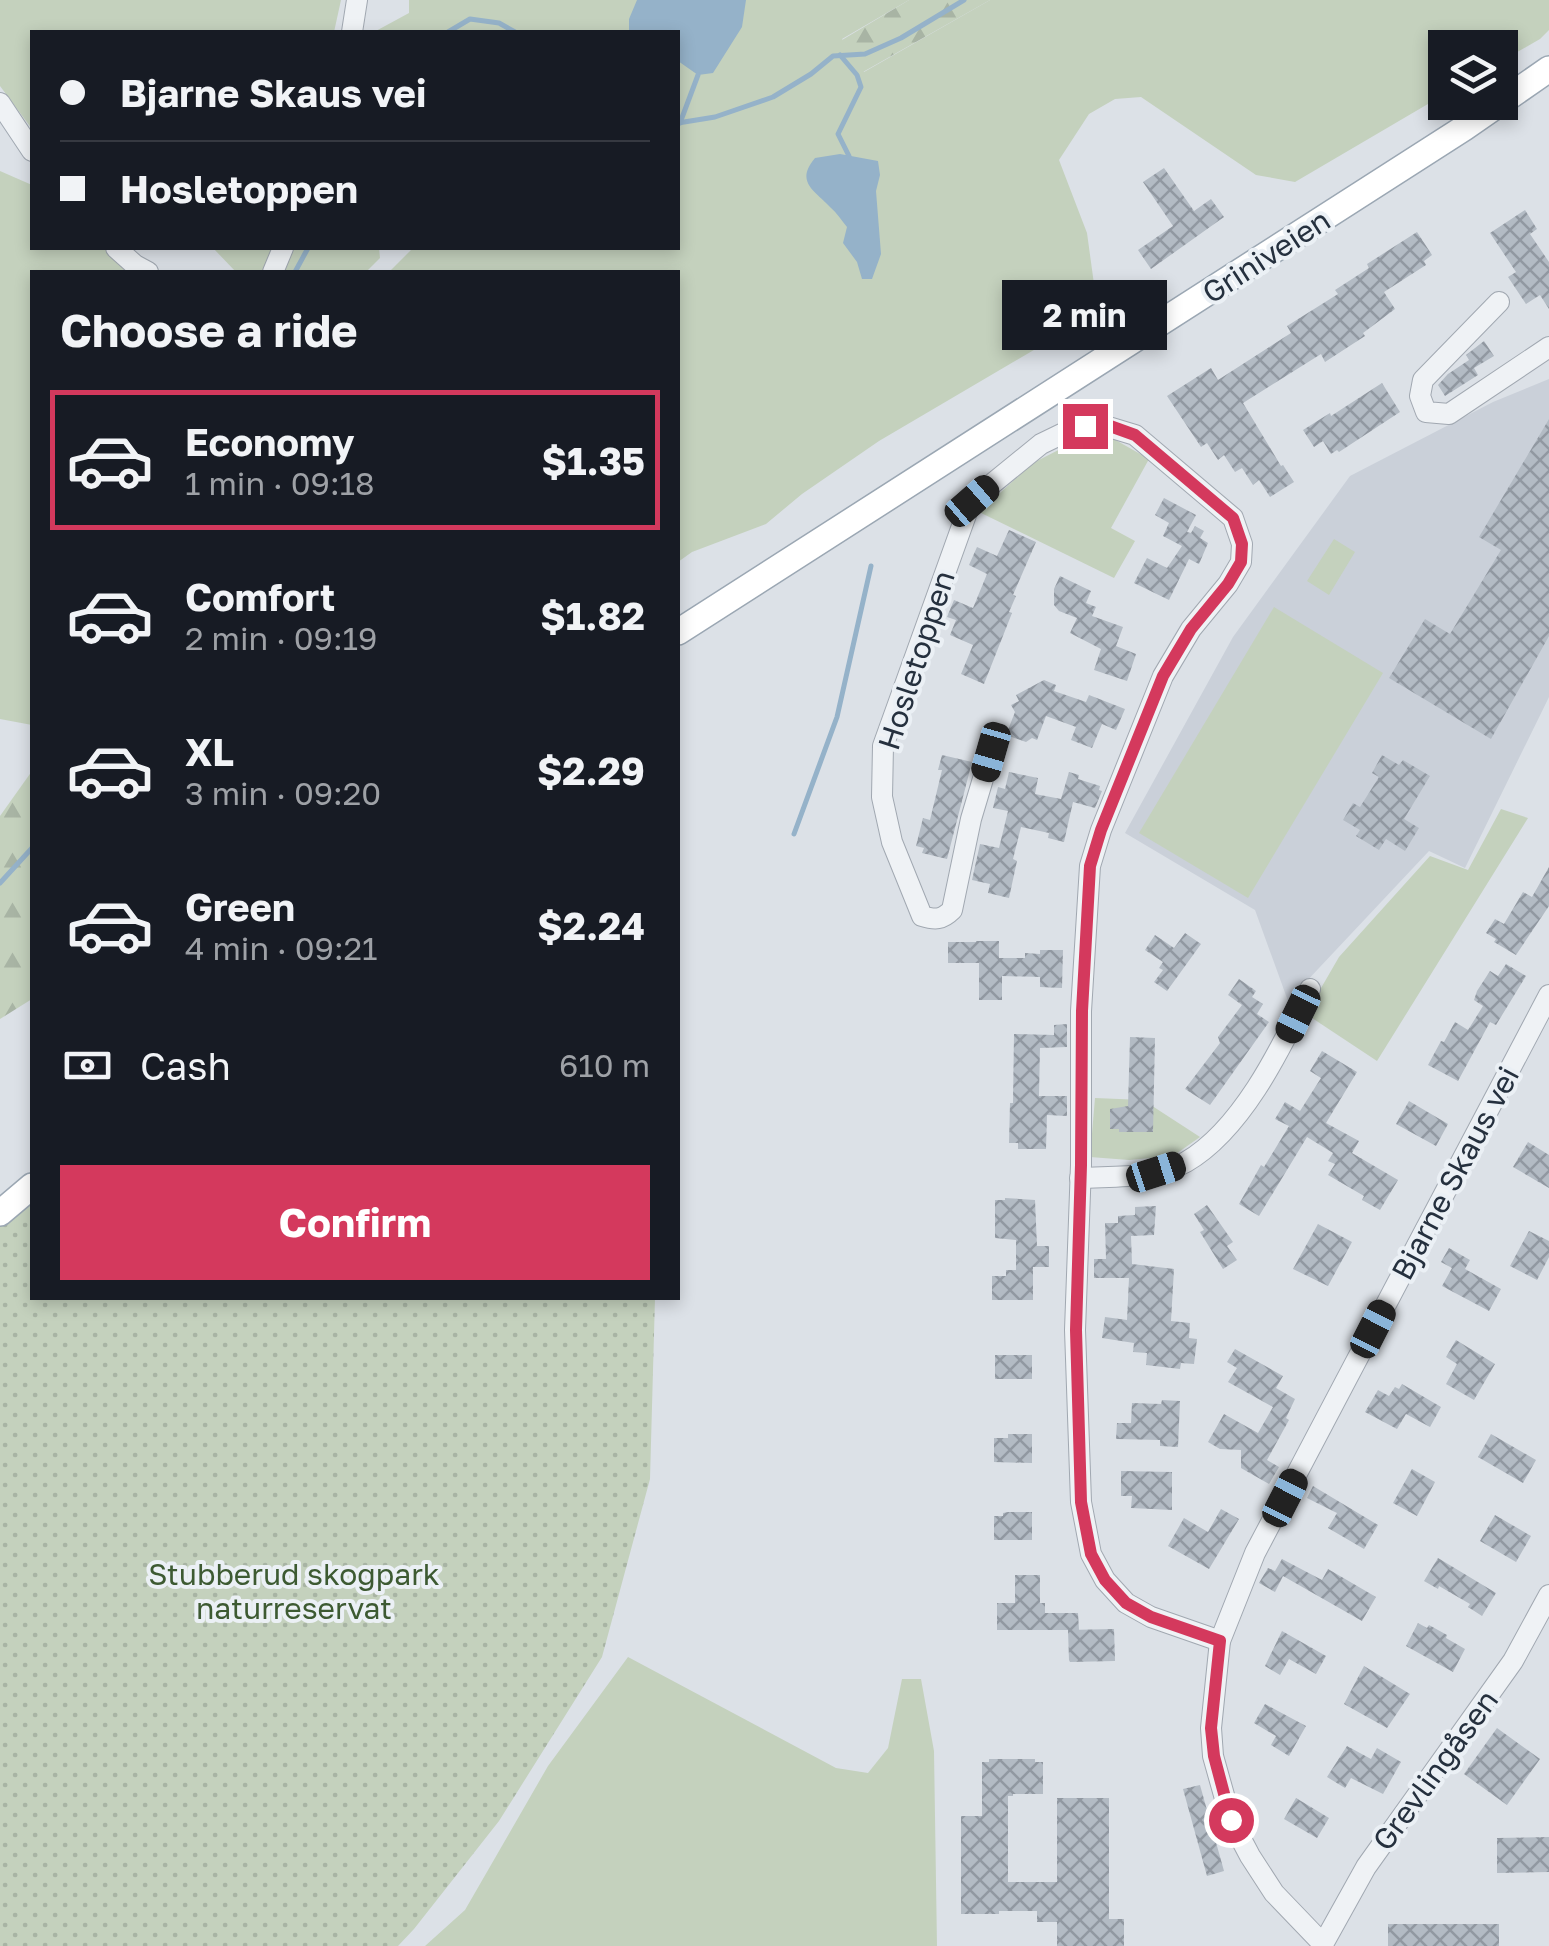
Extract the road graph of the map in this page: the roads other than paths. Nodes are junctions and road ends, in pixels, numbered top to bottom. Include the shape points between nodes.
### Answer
1 (357, 0) edge
2 (352, 30) edge
3 (1549, 69) edge
4 (0, 103) edge
5 (30, 148) edge
6 (118, 250) edge
7 (144, 270) edge
8 (1499, 302) dead end
9 (1549, 347) edge
10 (680, 631) edge
11 (991, 752) dead end
12 (1310, 989) dead end
13 (1549, 995) edge
14 (1080, 1178) junction
15 (30, 1188) edge
16 (0, 1213) edge
17 (1549, 1595) edge
18 (1220, 1641) junction
19 (1322, 1945) edge

1 - 2 street
3 - 10 main road, Griniveien
4 - 5 street
6 - 7 street
8 - 9 street via 1423,380 1426,412 1449,414
11 - 14 street, Hosletoppen via 952,910 934,920 922,916 892,842 882,797 883,746 972,501 1041,444 1072,429 1124,430 1233,518 1242,553 1163,676 1090,866
12 - 14 street via 1250,1099 1214,1140 1185,1162 1156,1172
13 - 18 street, Bjarne Skaus vei via 1255,1553
14 - 18 street, Hosletoppen via 1076,1349 1081,1502 1091,1554 1126,1603
15 - 16 main road
17 - 19 street, Grevlingåsen via 1513,1662 1366,1867
18 - 19 street, Bjarne Skaus vei via 1211,1728 1231,1820 1274,1893

